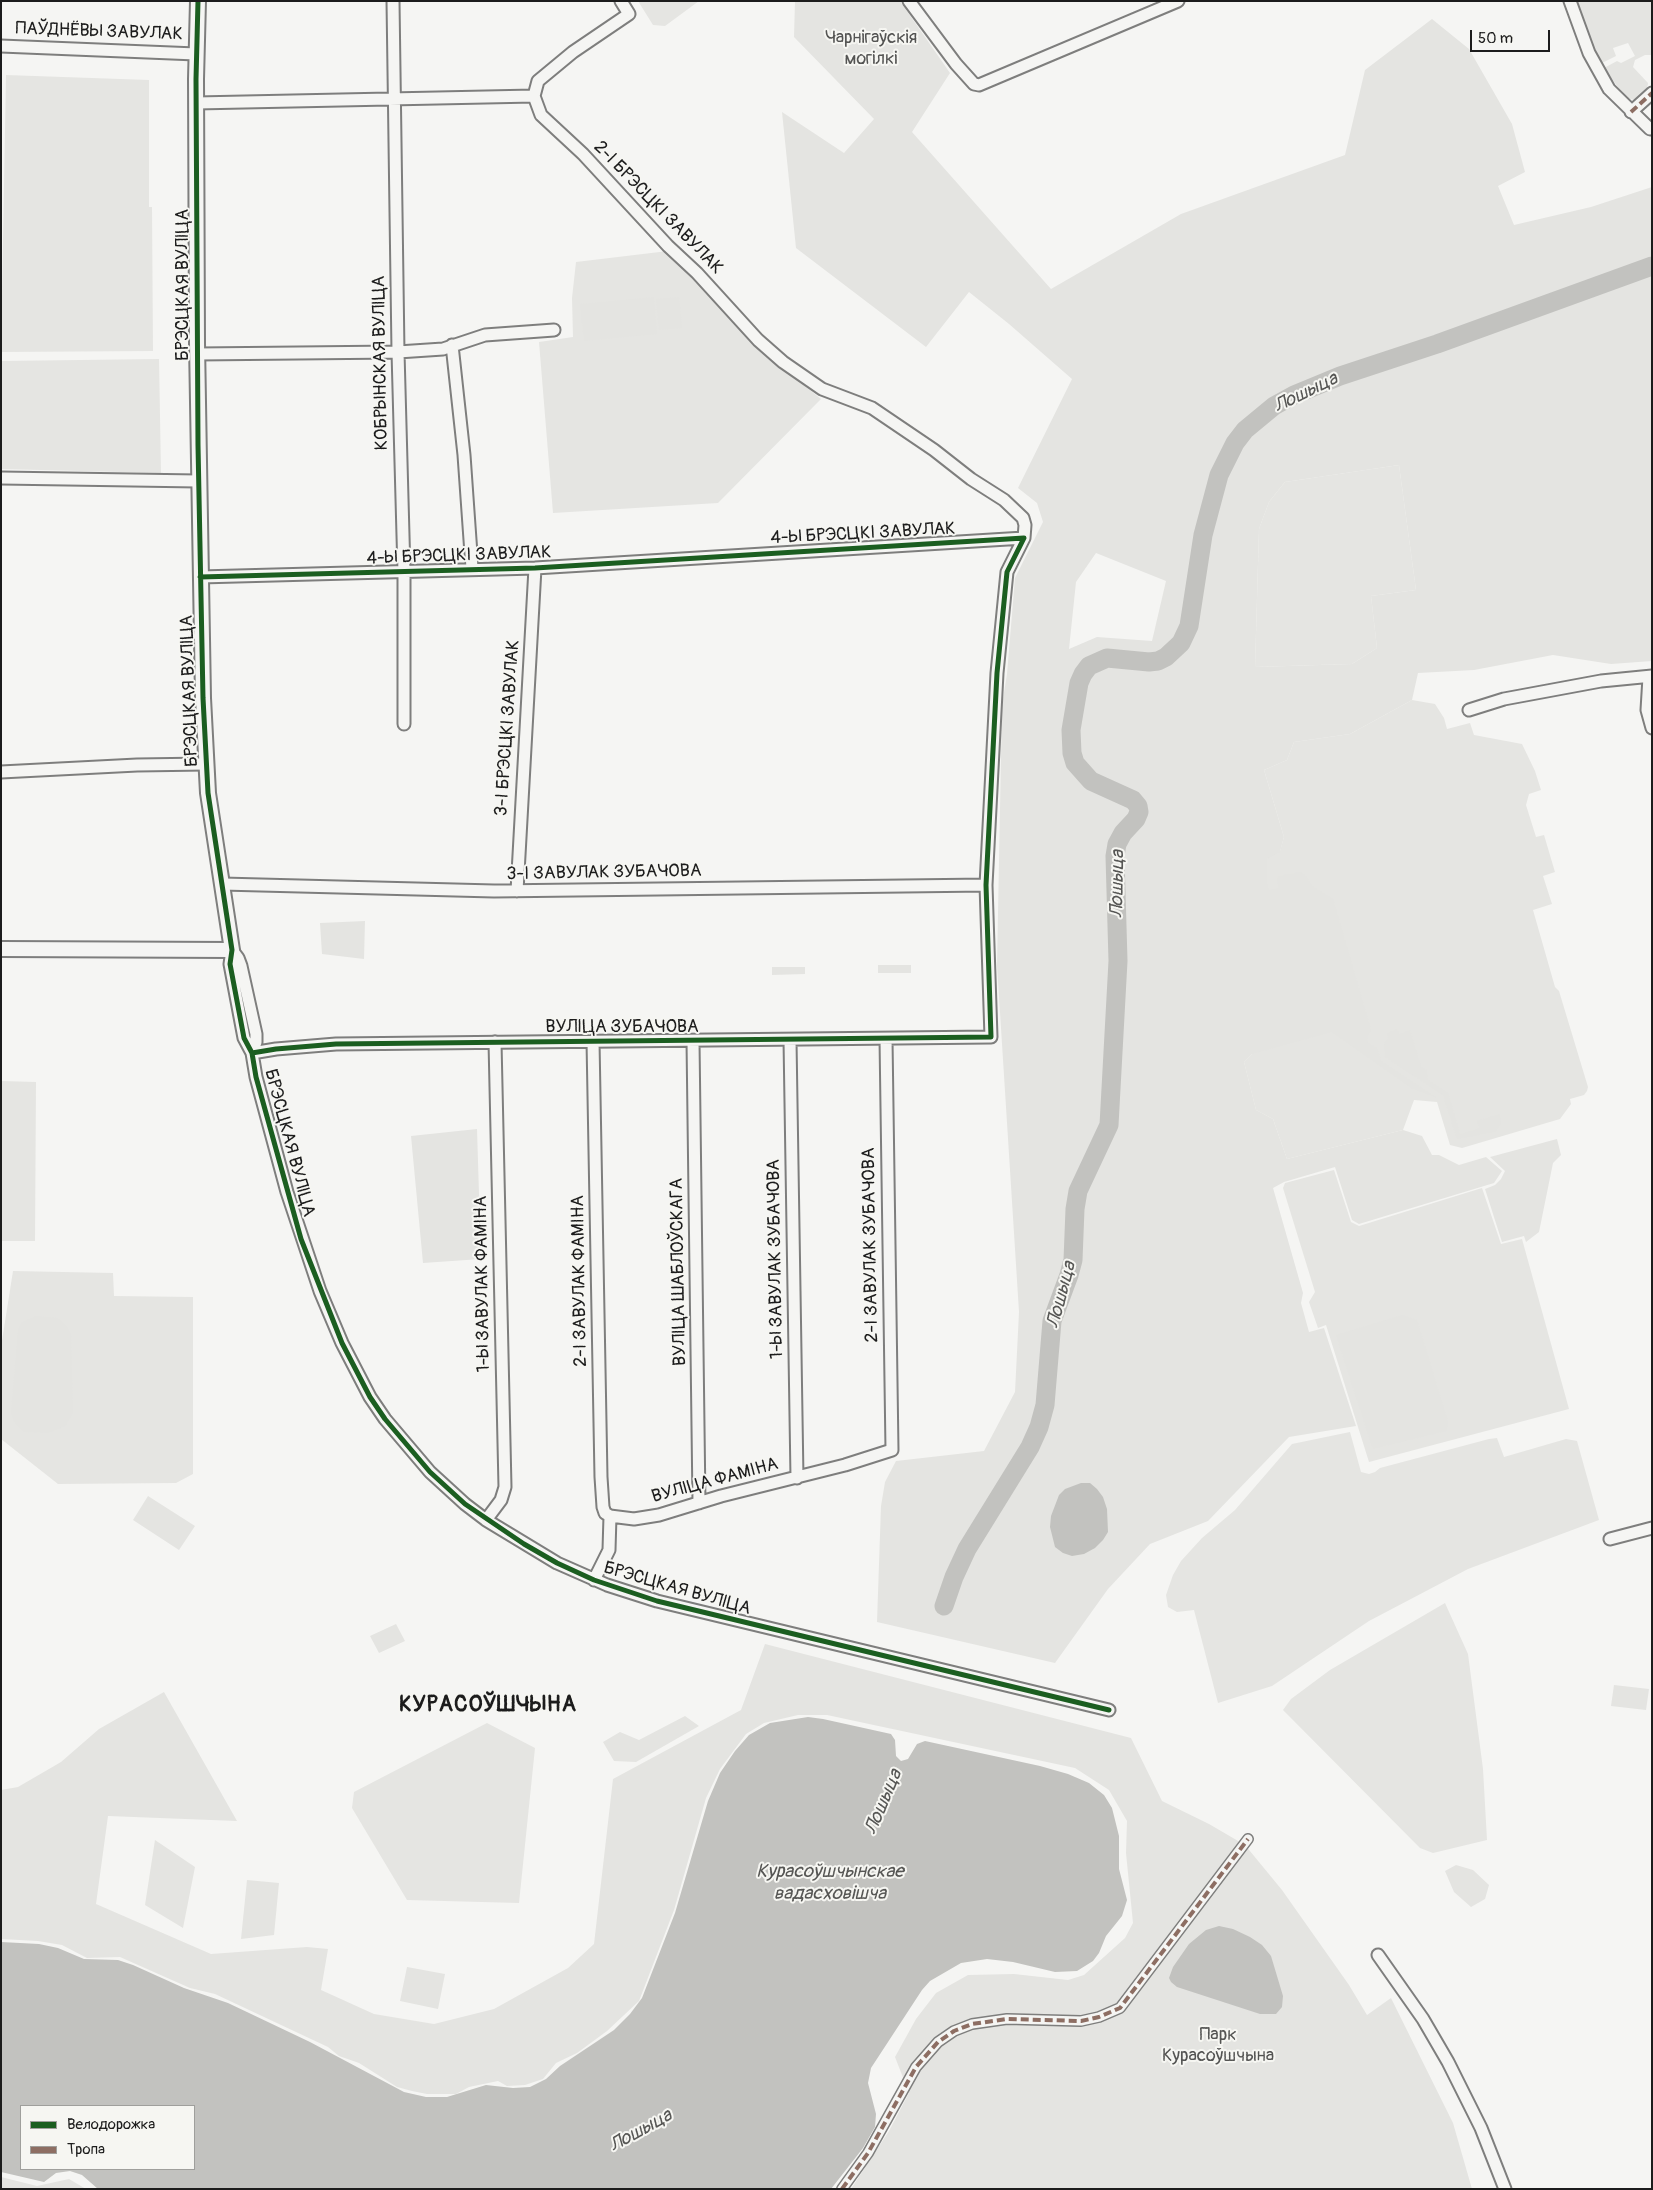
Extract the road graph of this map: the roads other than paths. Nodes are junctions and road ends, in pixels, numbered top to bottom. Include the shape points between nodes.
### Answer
1 (198, 1) edge
2 (393, 1) edge
3 (908, 1) edge
4 (1178, 1) edge
5 (1570, 1) edge
6 (623, 4) edge
7 (1, 46) edge
8 (196, 54) junction
9 (1652, 93) edge
10 (534, 96) junction
11 (394, 98) junction
12 (196, 103) junction
13 (1631, 112) junction
14 (1650, 129) dead end
15 (554, 330) dead end
16 (452, 345) junction
17 (398, 352) junction
18 (197, 354) junction
19 (1, 478) edge
20 (198, 482) junction
21 (1024, 538) junction
22 (472, 568) junction
23 (535, 568) junction
24 (404, 572) junction
25 (200, 577) junction
26 (1651, 676) edge
27 (1469, 710) dead end
28 (404, 724) dead end
29 (1652, 728) edge
30 (206, 764) junction
31 (1, 772) edge
32 (222, 884) junction
33 (986, 885) junction
34 (517, 891) junction
35 (1, 949) edge
36 (232, 950) junction
37 (886, 1039) junction
38 (790, 1040) junction
39 (693, 1041) junction
40 (495, 1042) junction
41 (593, 1042) junction
42 (252, 1053) junction
43 (892, 1450) joint
44 (797, 1478) junction
45 (699, 1503) junction
46 (610, 1516) junction
47 (486, 1520) junction
48 (1652, 1528) edge
49 (1610, 1539) dead end
50 (594, 1580) junction
51 (1110, 1710) dead end
52 (1248, 1839) dead end
53 (1378, 1956) dead end
54 (842, 2189) edge
55 (1505, 2189) edge

1 - 8 street, БРЭСЦКАЯ ВУЛІЦА
2 - 11 street, КОБРЫНСКАЯ ВУЛІЦА
3 - 4 street via 956,64 974,84 979,85
5 - 13 street via 1593,60 1609,88
6 - 10 street via 629,14 573,52 538,81
7 - 8 street, ПАЎДНЁВЫ ЗАВУЛАК
8 - 12 street, БРЭСЦКАЯ ВУЛІЦА
9 - 13 street
10 - 11 street
10 - 21 street, 2-І БРЭСЦКІ ЗАВУЛАК via 540,115 583,154 758,340 822,389 872,408 1004,500 1023,518
11 - 12 street
11 - 17 street, КОБРЫНСКАЯ ВУЛІЦА
12 - 18 street, БРЭСЦКАЯ ВУЛІЦА
13 - 14 street
15 - 16 street via 485,335
16 - 17 street
16 - 22 street
17 - 18 street
17 - 24 street, КОБРЫНСКАЯ ВУЛІЦА
18 - 20 street, БРЭСЦКАЯ ВУЛІЦА
19 - 20 street
20 - 25 street, БРЭСЦКАЯ ВУЛІЦА
21 - 23 street, 4-Ы БРЭСЦКІ ЗАВУЛАК
21 - 33 street via 1007,572 997,673
22 - 23 street, 4-Ы БРЭСЦКІ ЗАВУЛАК
22 - 24 street, 4-Ы БРЭСЦКІ ЗАВУЛАК
23 - 34 street, 3-І БРЭСЦКІ ЗАВУЛАК
24 - 25 street, 4-Ы БРЭСЦКІ ЗАВУЛАК
24 - 28 street, КОБРЫНСКАЯ ВУЛІЦА
25 - 30 street, БРЭСЦКАЯ ВУЛІЦА
26 - 27 street via 1601,681 1504,699
26 - 29 street via 1647,710
30 - 31 street
30 - 32 street, БРЭСЦКАЯ ВУЛІЦА
32 - 34 street, 3-І ЗАВУЛАК ЗУБАЧОВА
32 - 36 street, БРЭСЦКАЯ ВУЛІЦА
33 - 34 street, 3-І ЗАВУЛАК ЗУБАЧОВА
33 - 37 street, ВУЛІЦА ЗУБАЧОВА via 992,1037
35 - 36 street
36 - 42 street, БРЭСЦКАЯ ВУЛІЦА via 242,966 256,1034
37 - 38 street, ВУЛІЦА ЗУБАЧОВА
37 - 43 street, 2-І ЗАВУЛАК ЗУБАЧОВА
38 - 39 street, ВУЛІЦА ЗУБАЧОВА
38 - 44 street, 1-Ы ЗАВУЛАК ЗУБАЧОВА
39 - 41 street, ВУЛІЦА ЗУБАЧОВА
39 - 45 street, ВУЛІЦА ШАБЛОЎСКАГА
40 - 41 street, ВУЛІЦА ЗУБАЧОВА
40 - 42 street, ВУЛІЦА ЗУБАЧОВА via 336,1044
40 - 47 street, 1-Ы ЗАВУЛАК ФАМІНА via 505,1487 501,1500
41 - 46 street, 2-І ЗАВУЛАК ФАМІНА via 601,1477 603,1508
42 - 47 street, БРЭСЦКАЯ ВУЛІЦА via 301,1239 342,1343 385,1419 430,1472
43 - 44 street, ВУЛІЦА ФАМІНА
44 - 45 street, ВУЛІЦА ФАМІНА
45 - 46 street, ВУЛІЦА ФАМІНА via 642,1517
46 - 50 street via 610,1550
47 - 50 street, БРЭСЦКАЯ ВУЛІЦА via 557,1563
48 - 49 street
50 - 51 street, БРЭСЦКАЯ ВУЛІЦА via 657,1601
52 - 54 street via 1120,2008 1081,2021 1007,2019 972,2024 938,2042 916,2067 868,2153
53 - 55 street via 1423,2019 1448,2062 1481,2128

